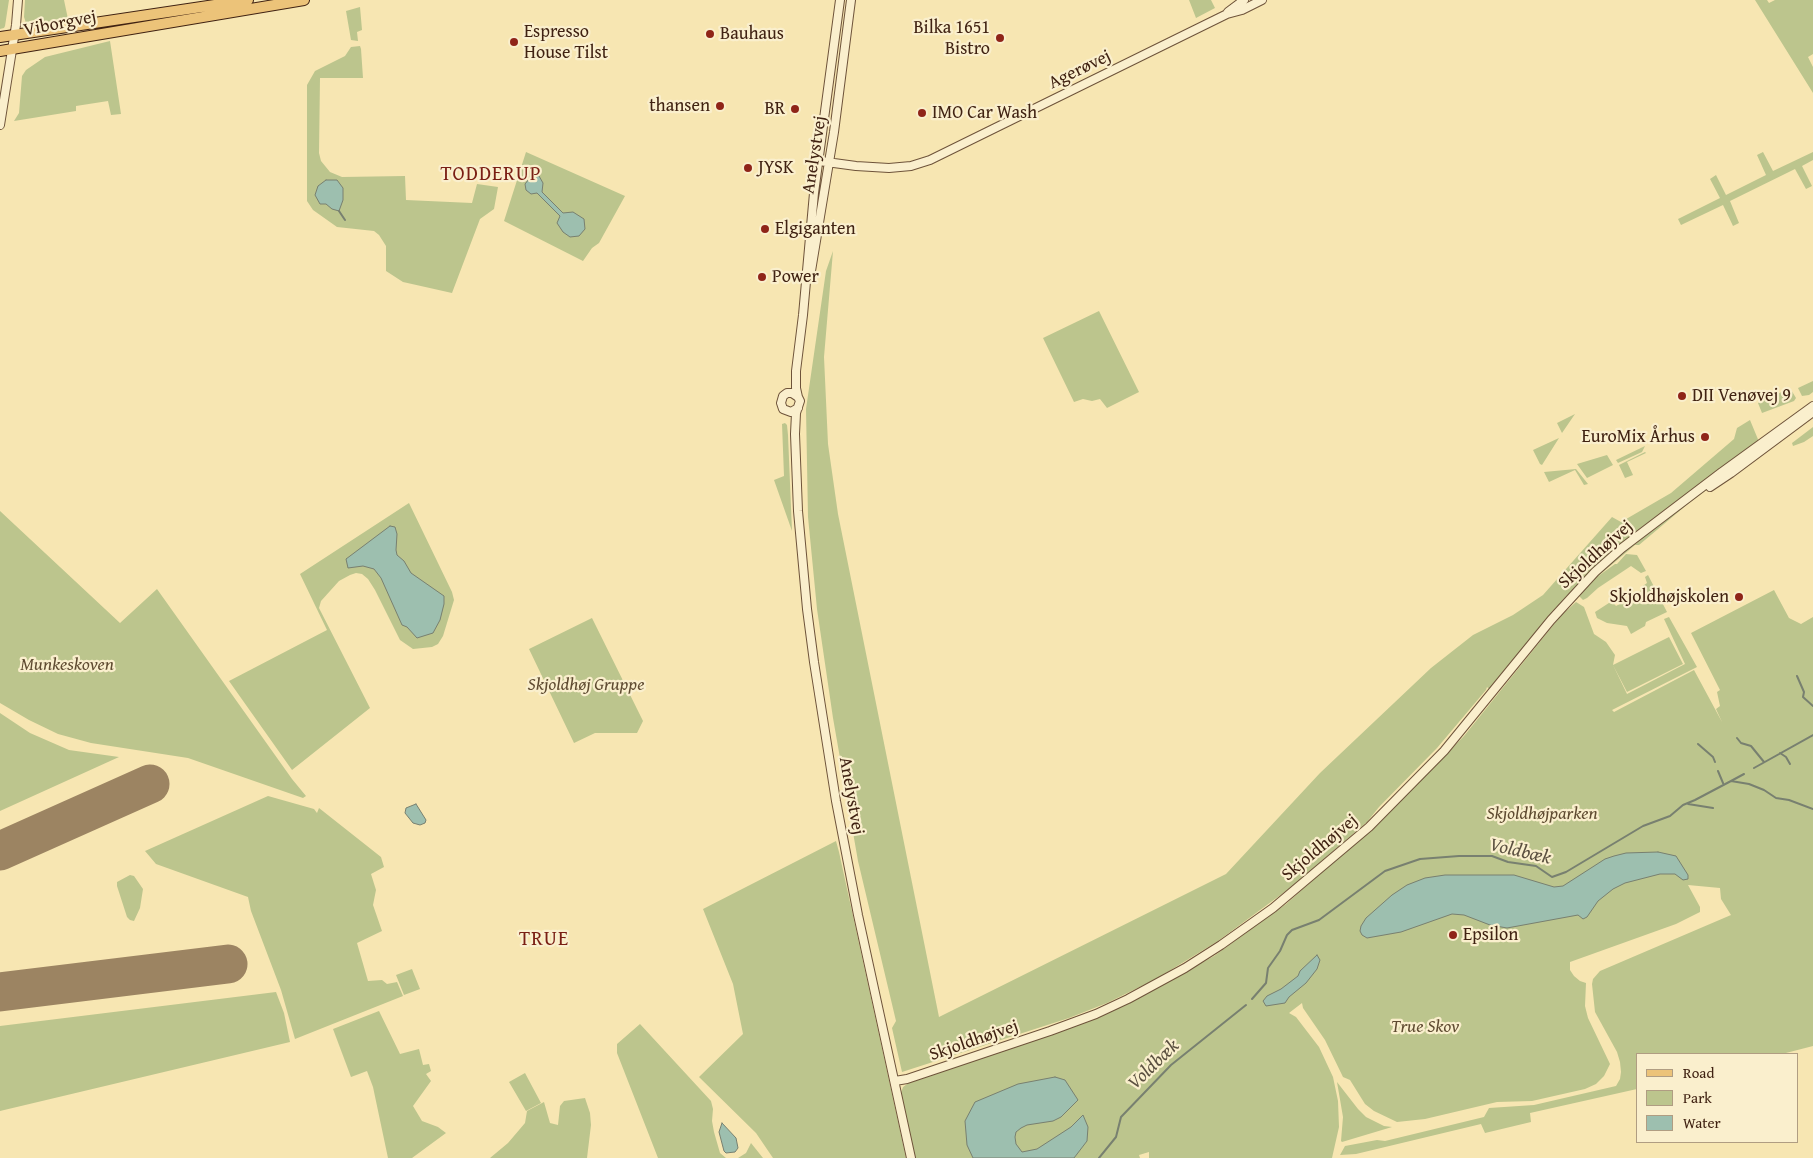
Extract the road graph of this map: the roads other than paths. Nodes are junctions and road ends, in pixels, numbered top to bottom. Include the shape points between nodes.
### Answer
1 (18, 0) edge
2 (248, 0) edge
3 (304, 0) edge
4 (840, 0) edge
5 (851, 0) edge
6 (1244, 0) edge
7 (1262, 0) edge
8 (1227, 14) junction
9 (14, 35) junction
10 (0, 37) edge
11 (0, 50) edge
12 (12, 50) junction
13 (0, 125) edge
14 (819, 161) junction
15 (829, 162) junction
16 (803, 315) junction
17 (796, 371) junction
18 (785, 394) junction
19 (798, 397) junction
20 (1813, 406) edge
21 (798, 408) junction
22 (785, 410) junction
23 (1813, 412) edge
24 (795, 434) junction
25 (1674, 508) junction
26 (895, 1081) junction
27 (911, 1158) edge

1 - 9 street
2 - 9 main road, Viborgvej
3 - 12 main road, Viborgvej
4 - 14 street, Anelystvej
5 - 15 street, Anelystvej
6 - 8 street, Agerøvej
7 - 8 street, Agerøvej
8 - 15 street, Agerøvej via 930,160 889,168
9 - 10 main road, Viborgvej
9 - 12 street
11 - 12 main road, Viborgvej
12 - 13 street
14 - 15 street, Agerøvej
14 - 16 street, Anelystvej
15 - 16 street, Anelystvej
16 - 17 street, Anelystvej
17 - 18 street, Anelystvej
17 - 19 street, Anelystvej
18 - 19 street via 792,393
18 - 22 street via 781,403
19 - 21 street
20 - 25 street, Skjoldhøjvej
21 - 22 street via 791,412
21 - 24 street, Anelystvej
22 - 24 street, Anelystvej
23 - 25 street, Skjoldhøjvej via 1731,473
24 - 26 street, Anelystvej via 800,537 820,697 858,915
25 - 26 street, Skjoldhøjvej via 1595,572 1551,620 1444,751 1369,827 1273,908 1185,968 1104,1010 1050,1031
26 - 27 street, Anelystvej

